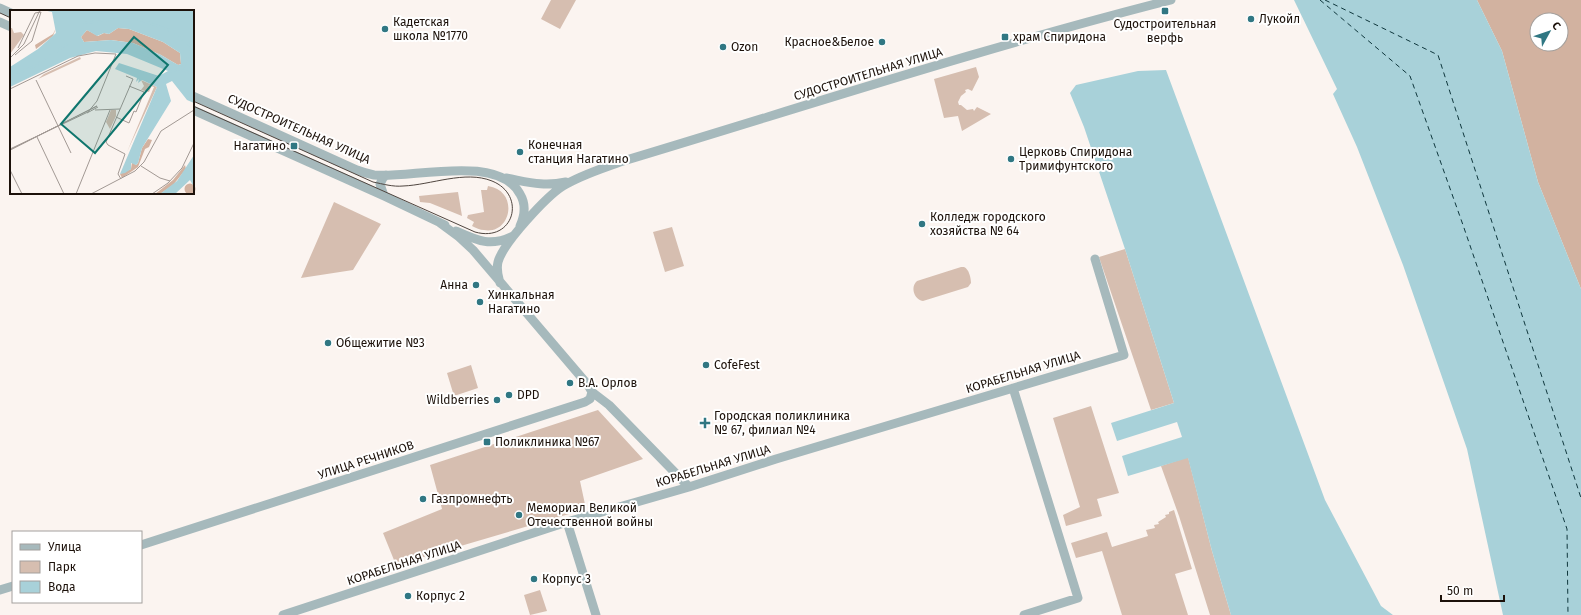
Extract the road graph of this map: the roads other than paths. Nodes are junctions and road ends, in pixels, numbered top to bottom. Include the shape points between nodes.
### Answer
1 (1171, 0) edge
2 (0, 8) edge
3 (10, 13) edge
4 (0, 22) edge
5 (10, 27) edge
6 (194, 96) edge
7 (194, 110) edge
8 (386, 175) junction
9 (500, 176) junction
10 (574, 180) junction
11 (384, 196) junction
12 (440, 223) junction
13 (516, 232) junction
14 (1095, 258) dead end
15 (500, 283) junction
16 (1013, 388) junction
17 (592, 392) junction
18 (689, 487) junction
19 (567, 522) junction
20 (142, 545) edge
21 (12, 586) edge
22 (0, 590) edge
23 (284, 615) edge
24 (596, 615) edge
25 (1024, 615) edge

1 - 10 street, СУДОСТРОИТЕЛЬНАЯ УЛИЦА via 978,52 620,162
2 - 3 street
4 - 5 street
6 - 8 street, СУДОСТРОИТЕЛЬНАЯ УЛИЦА via 357,170 374,175
7 - 11 street
8 - 9 street, СУДОСТРОИТЕЛЬНАЯ УЛИЦА via 448,170
8 - 11 street via 380,184
9 - 10 street via 541,185
9 - 13 street, СУДОСТРОИТЕЛЬНАЯ УЛИЦА via 517,189 522,197 524,213
10 - 13 street via 553,194
11 - 12 street
12 - 13 street via 491,243 503,240
12 - 15 street via 473,250
13 - 15 street via 498,260
14 - 16 street, КОРАБЕЛЬНАЯ УЛИЦА via 1124,355
15 - 17 street
16 - 18 street, КОРАБЕЛЬНАЯ УЛИЦА
16 - 25 street via 1078,598
17 - 18 street via 609,405
17 - 20 street, УЛИЦА РЕЧНИКОВ via 590,399 585,402
18 - 19 street, КОРАБЕЛЬНАЯ УЛИЦА
19 - 23 street, КОРАБЕЛЬНАЯ УЛИЦА
19 - 24 street
21 - 22 street

